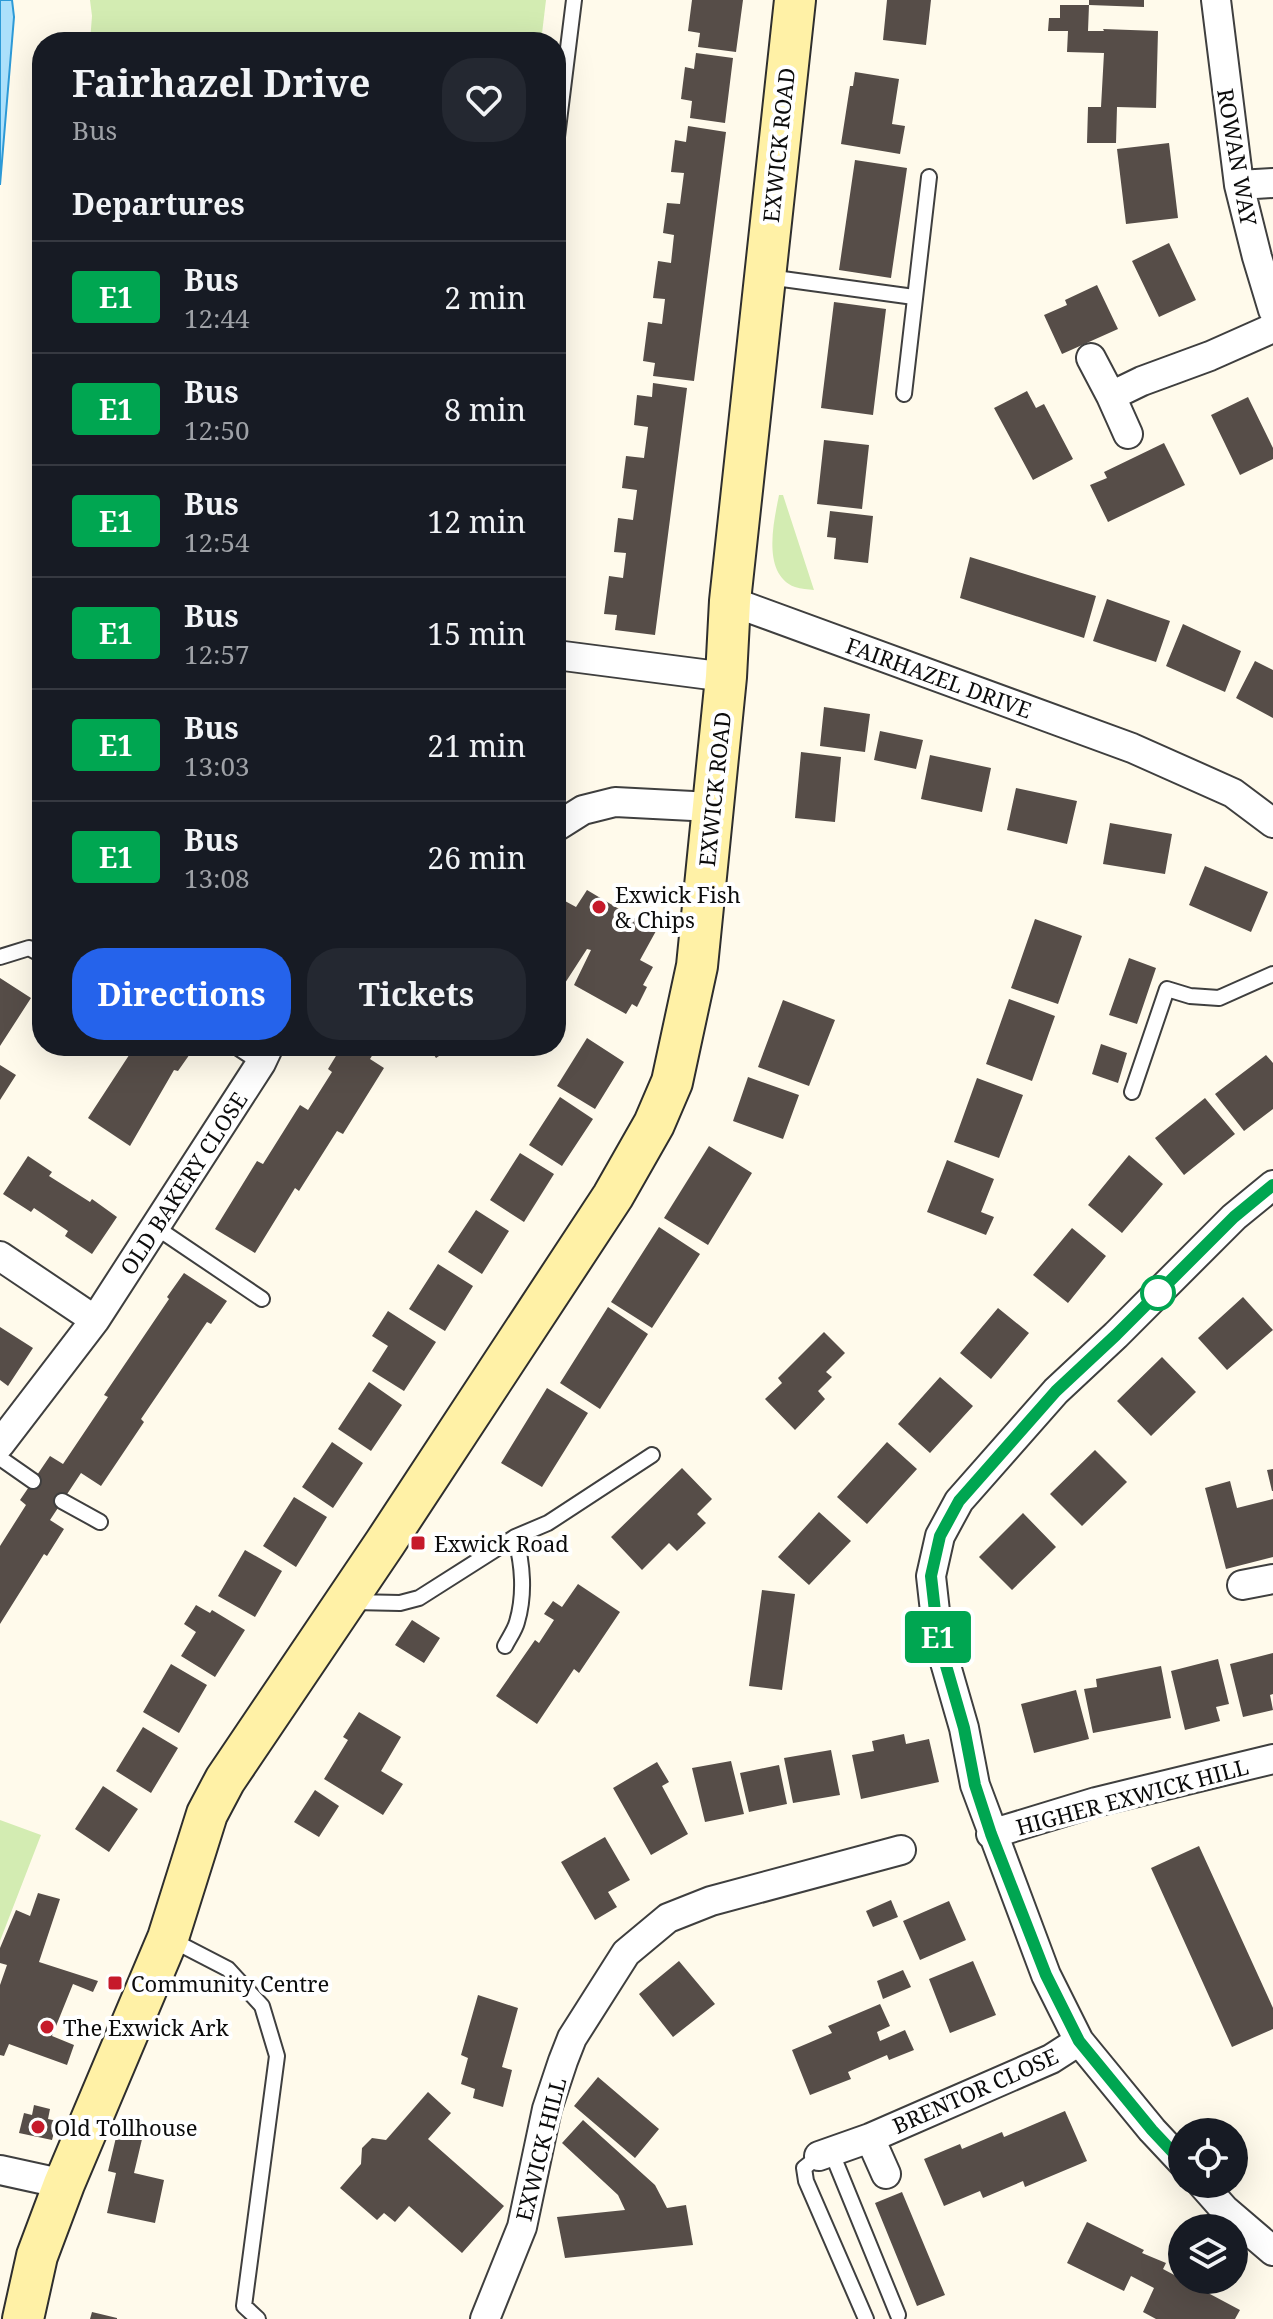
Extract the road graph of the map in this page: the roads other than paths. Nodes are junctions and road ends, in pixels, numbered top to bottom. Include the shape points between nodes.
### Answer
1 (574, 0) edge
2 (795, 0) edge
3 (1216, 0) edge
4 (566, 64) edge
5 (929, 177) dead end
6 (1273, 183) edge
7 (1239, 185) junction
8 (765, 276) junction
9 (914, 297) junction
10 (1273, 310) edge
11 (1273, 328) edge
12 (1091, 358) dead end
13 (904, 394) dead end
14 (1111, 396) junction
15 (1128, 434) dead end
16 (730, 601) junction
17 (566, 656) edge
18 (726, 677) junction
19 (712, 807) junction
20 (566, 821) edge
21 (1273, 823) edge
22 (32, 950) edge
23 (0, 957) edge
24 (1273, 974) edge
25 (264, 1056) edge
26 (1132, 1092) dead end
27 (1273, 1185) edge
28 (154, 1226) junction
29 (0, 1256) edge
30 (262, 1299) dead end
31 (95, 1320) junction
32 (0, 1444) edge
33 (652, 1455) dead end
34 (0, 1458) edge
35 (33, 1481) dead end
36 (62, 1501) dead end
37 (100, 1522) dead end
38 (515, 1537) junction
39 (1273, 1579) edge
40 (1242, 1585) dead end
41 (343, 1602) junction
42 (505, 1646) dead end
43 (1273, 1759) edge
44 (991, 1834) junction
45 (901, 1850) dead end
46 (168, 1938) junction
47 (1079, 2041) junction
48 (870, 2138) junction
49 (1168, 2147) edge
50 (825, 2154) junction
51 (0, 2170) edge
52 (886, 2174) dead end
53 (64, 2184) junction
54 (1214, 2198) edge
55 (1273, 2251) edge
56 (898, 2315) dead end
57 (23, 2319) edge
58 (256, 2319) edge
59 (485, 2319) edge
60 (866, 2319) edge

1 - 4 lane
2 - 8 street, EXWICK ROAD
3 - 7 street, ROWAN WAY
5 - 9 lane
6 - 7 street
7 - 10 street, ROWAN WAY
8 - 9 lane
8 - 16 street, EXWICK ROAD
9 - 13 lane
11 - 14 street
12 - 14 street
14 - 15 street
16 - 18 street, EXWICK ROAD
16 - 21 street, FAIRHAZEL DRIVE via 1132,748 1233,793
17 - 18 street
18 - 19 street, EXWICK ROAD
19 - 20 street via 615,802
19 - 41 street, EXWICK ROAD via 697,966 672,1082 654,1124 613,1196
22 - 23 lane
24 - 26 lane via 1219,998 1167,989
25 - 28 street, OLD BAKERY CLOSE
27 - 44 street via 1056,1391 959,1501 940,1536 931,1576 938,1638
28 - 30 lane
28 - 31 street, OLD BAKERY CLOSE
29 - 31 street
31 - 32 street, OLD BAKERY CLOSE
33 - 38 lane via 548,1523
34 - 35 lane
36 - 37 lane
38 - 41 lane via 419,1598
38 - 42 lane via 522,1560 521,1600 517,1624
39 - 40 street
41 - 46 street, EXWICK ROAD via 207,1814
43 - 44 street, HIGHER EXWICK HILL
44 - 47 street via 1046,1975
45 - 59 street, EXWICK HILL via 697,1907 668,1918 626,1953 563,2061 547,2109 522,2227
46 - 53 street, EXWICK ROAD
46 - 58 lane via 228,1969 245,1987 262,2006 277,2056 244,2306
47 - 48 street, BRENTOR CLOSE via 1051,2059
47 - 49 street
48 - 50 street, BRENTOR CLOSE
48 - 52 street, BRENTOR CLOSE
50 - 56 lane
50 - 60 lane via 804,2168 806,2181
51 - 53 street
53 - 57 street, EXWICK ROAD via 37,2256
54 - 55 street

